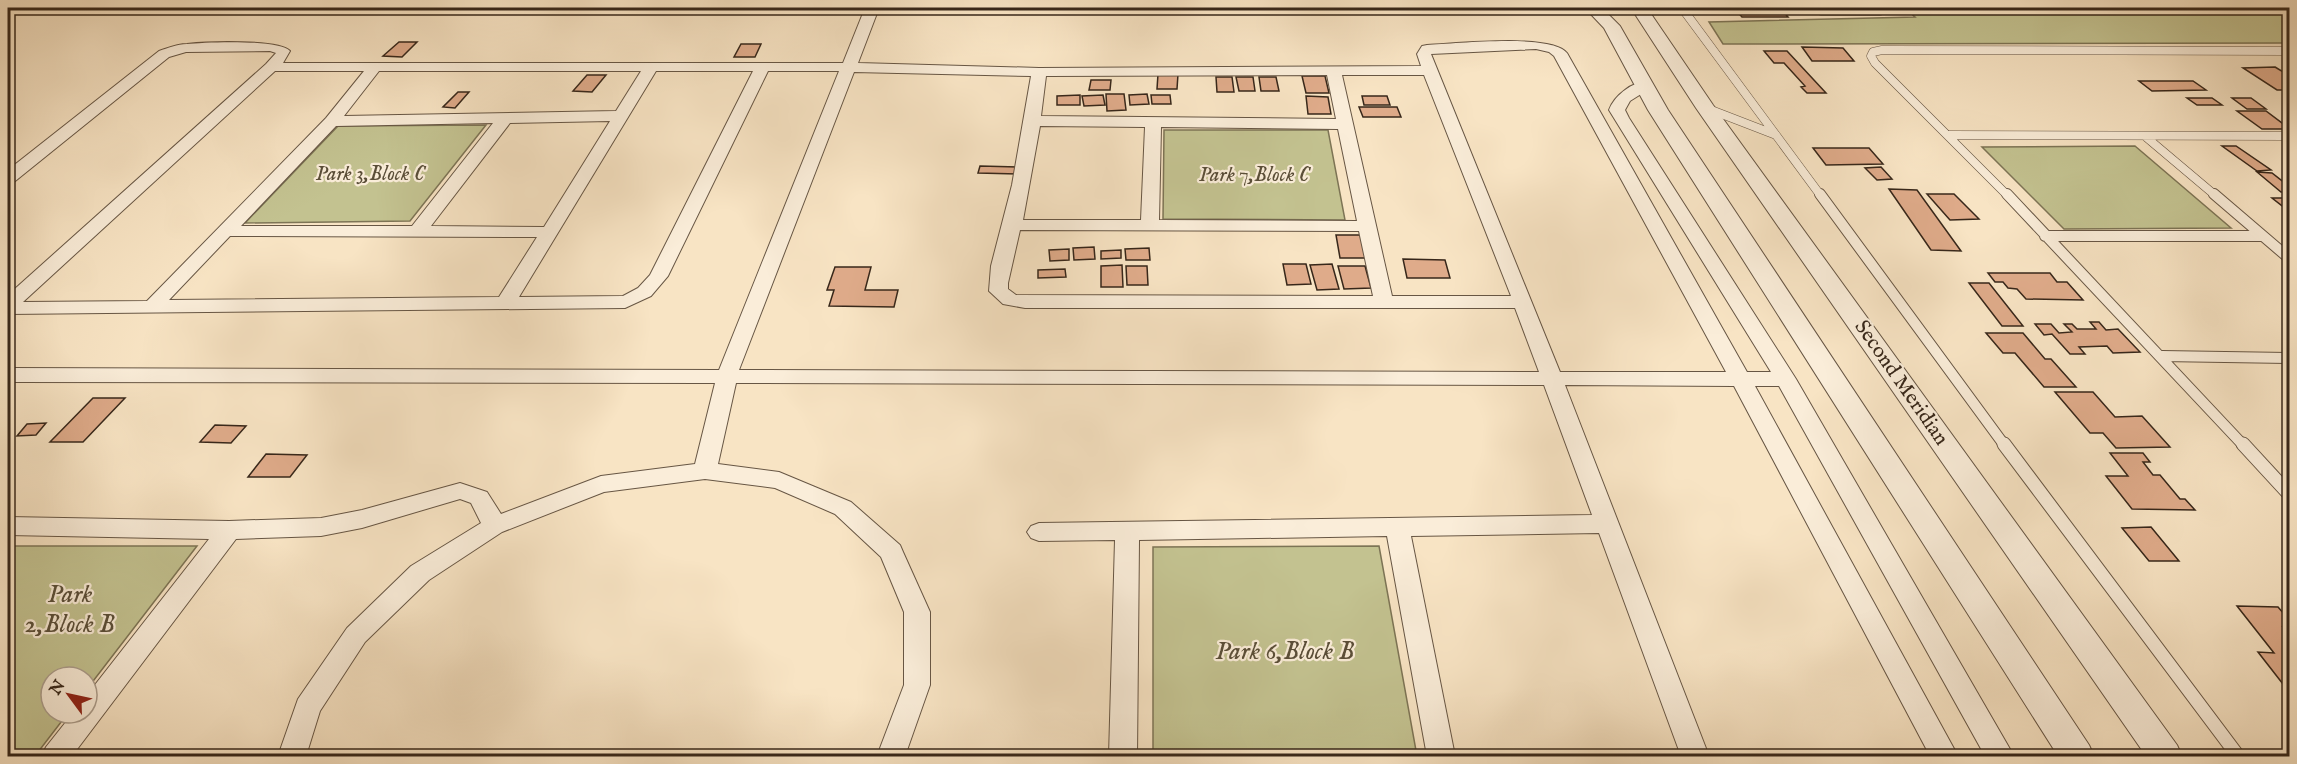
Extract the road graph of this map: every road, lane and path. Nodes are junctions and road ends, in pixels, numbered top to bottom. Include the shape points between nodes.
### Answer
1 (872, 8) edge
2 (1593, 8) edge
3 (1639, 8) edge
4 (1682, 8) edge
5 (1817, 8) edge
6 (1876, 8) edge
7 (2289, 51) edge
8 (376, 66) junction
9 (271, 67) junction
10 (849, 67) junction
11 (762, 68) junction
12 (650, 69) junction
13 (1430, 70) junction
14 (1039, 72) junction
15 (1334, 72) junction
16 (1644, 86) junction
17 (1706, 108) junction
18 (620, 116) junction
19 (505, 118) junction
20 (332, 121) junction
21 (1033, 121) junction
22 (1153, 122) junction
23 (1346, 124) junction
24 (1776, 135) junction
25 (1950, 135) junction
26 (2289, 136) edge
27 (2146, 137) junction
28 (8, 178) edge
29 (1150, 224) junction
30 (1012, 225) junction
31 (1367, 226) junction
32 (225, 231) junction
33 (417, 232) junction
34 (549, 232) junction
35 (2045, 236) junction
36 (2263, 236) junction
37 (2289, 259) edge
38 (506, 302) junction
39 (1523, 302) junction
40 (1384, 303) junction
41 (8, 306) edge
42 (152, 307) junction
43 (2162, 356) junction
44 (2289, 358) edge
45 (8, 375) edge
46 (727, 375) junction
47 (1740, 378) junction
48 (1786, 379) junction
49 (1551, 380) junction
50 (705, 471) junction
51 (2289, 495) edge
52 (1606, 524) junction
53 (8, 526) edge
54 (494, 526) junction
55 (1398, 527) junction
56 (229, 530) junction
57 (1127, 531) junction
58 (1039, 532) dead end
59 (56, 756) edge
60 (292, 756) edge
61 (891, 756) edge
62 (1123, 756) edge
63 (1441, 756) edge
64 (1695, 756) edge
65 (1944, 756) edge
66 (2000, 756) edge
67 (2077, 756) edge
68 (2165, 756) edge
69 (2238, 756) edge

1 - 10 street
2 - 16 street via 1611,26
3 - 17 street, Second Meridian
4 - 24 lane
5 - 6 lane via 1880,11
7 - 25 lane via 1873,52 1875,63
8 - 9 street
8 - 12 street
8 - 20 street
9 - 28 street via 283,54 282,49 185,48 164,54
9 - 41 street
10 - 11 street
10 - 14 street
10 - 46 street
11 - 12 street
11 - 38 street via 659,276 645,294 625,302
12 - 18 street
13 - 15 street
13 - 39 street
13 - 47 street via 1424,54 1434,48 1536,45 1560,52
14 - 15 street
14 - 21 street
15 - 23 street
16 - 48 street via 1619,104 1617,110
16 - 67 street
17 - 24 lane
17 - 68 street, Second Meridian
18 - 19 street
18 - 34 street
19 - 20 street
19 - 33 street
20 - 32 street
21 - 22 street
21 - 30 street
22 - 23 street
22 - 29 street
23 - 31 street
24 - 69 lane
25 - 27 lane
25 - 35 lane
26 - 27 lane
27 - 36 lane
29 - 30 street
29 - 31 street
30 - 40 street via 998,281 999,291 1010,300
31 - 40 street
32 - 33 street
32 - 42 street
33 - 34 street
34 - 38 street
35 - 36 lane
35 - 43 lane
36 - 37 lane
38 - 42 street
39 - 40 street
39 - 49 street
41 - 42 street
43 - 44 lane
43 - 51 lane
45 - 46 street
46 - 49 street
46 - 50 street
47 - 48 street
47 - 49 street
47 - 65 street
48 - 66 street
49 - 52 street
50 - 54 street via 601,484
50 - 61 street via 780,480 843,508 891,552 917,612 917,686
52 - 55 street
52 - 64 street
53 - 56 street
54 - 56 street via 479,496 460,491 321,527
54 - 60 street via 420,573 356,635 308,706
55 - 57 street
55 - 63 street
56 - 59 street
57 - 58 street
57 - 62 street

